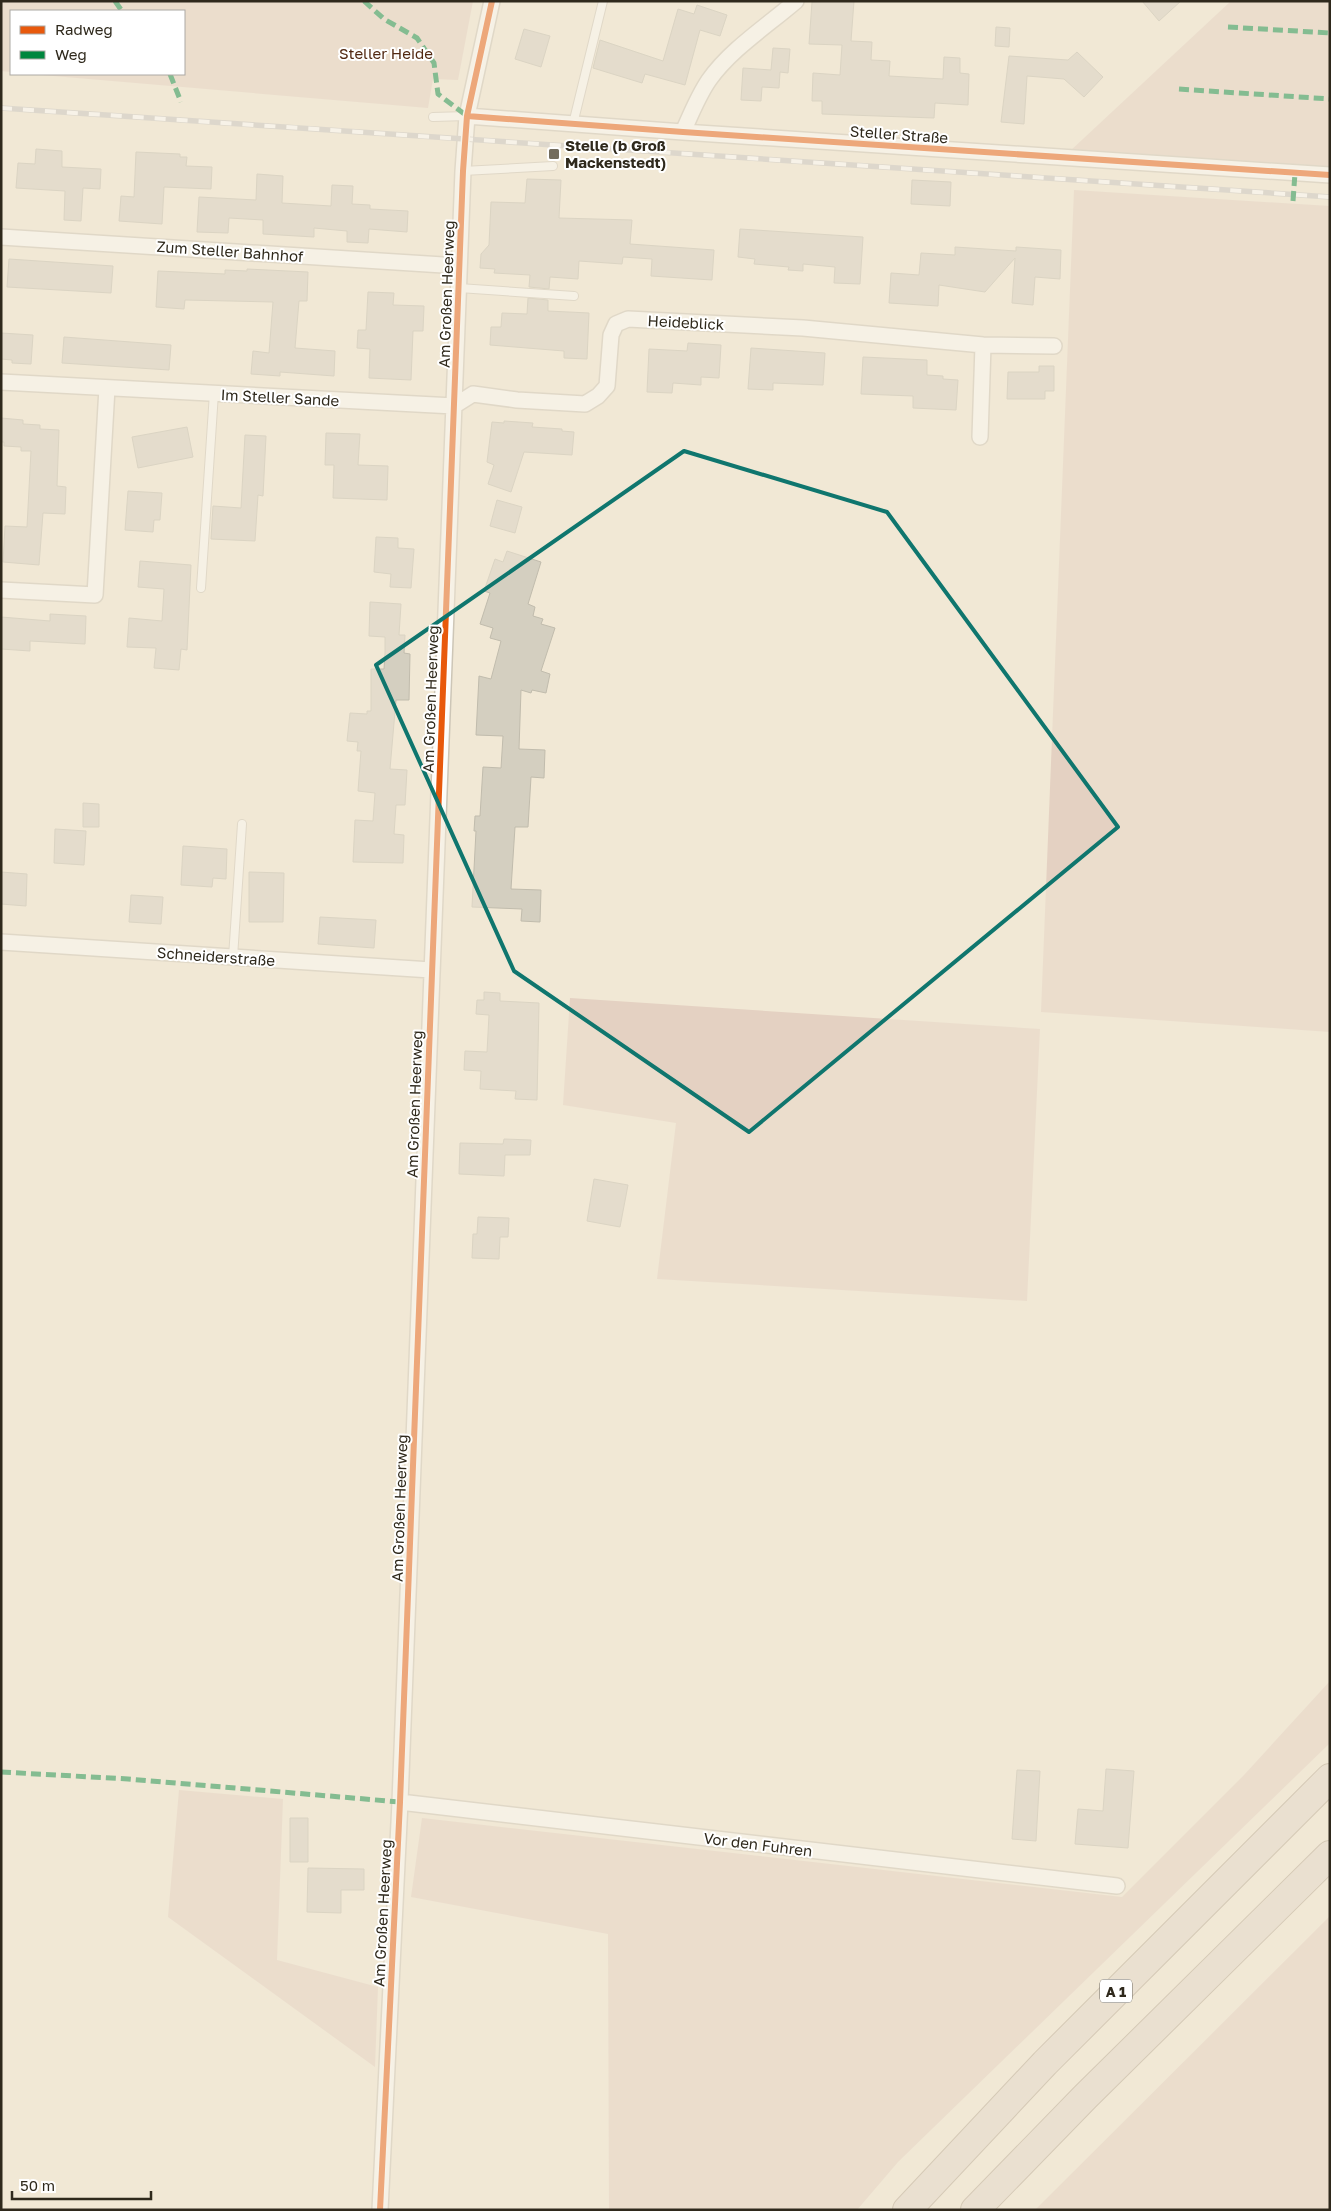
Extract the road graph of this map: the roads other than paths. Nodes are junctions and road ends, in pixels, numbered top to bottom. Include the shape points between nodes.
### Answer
1 (492, 1) edge
2 (603, 1) edge
3 (796, 1) edge
4 (467, 116) junction
5 (433, 117) dead end
6 (572, 124) junction
7 (683, 132) junction
8 (554, 166) dead end
9 (463, 171) junction
10 (1330, 175) edge
11 (1, 237) edge
12 (460, 266) junction
13 (459, 288) junction
14 (574, 296) dead end
15 (984, 345) junction
16 (1054, 346) dead end
17 (1, 382) edge
18 (107, 388) junction
19 (214, 393) junction
20 (454, 406) junction
21 (980, 437) dead end
22 (201, 588) dead end
23 (1, 590) edge
24 (242, 824) dead end
25 (1, 942) edge
26 (233, 957) junction
27 (432, 970) junction
28 (1330, 1778) edge
29 (400, 1802) junction
30 (1330, 1855) edge
31 (1117, 1886) dead end
32 (380, 2210) edge
33 (907, 2210) edge
34 (975, 2210) edge

1 - 4 street, Am Großen Heerweg
2 - 6 lane
3 - 7 street via 726,60 699,96
4 - 5 lane, Steller Straße
4 - 6 street, Steller Straße
4 - 9 street, Am Großen Heerweg
6 - 7 street, Steller Straße
7 - 10 street, Steller Straße
8 - 9 lane
9 - 12 street, Am Großen Heerweg
11 - 12 street, Zum Steller Bahnhof
12 - 13 street, Am Großen Heerweg
13 - 14 lane
13 - 20 street, Am Großen Heerweg
15 - 16 street, Heideblick
15 - 20 street, Heideblick via 803,328 628,319 616,324 611,335 607,386 585,404 474,394
15 - 21 street
17 - 18 street, Im Steller Sande
18 - 19 street, Im Steller Sande
18 - 23 street via 95,595
19 - 20 street, Im Steller Sande
19 - 22 lane
20 - 27 street, Am Großen Heerweg
24 - 26 lane
25 - 26 street, Schneiderstraße
26 - 27 street, Schneiderstraße
27 - 29 street, Am Großen Heerweg
28 - 33 highway, A 1 via 1046,2063
29 - 31 street, Vor den Fuhren
29 - 32 street, Am Großen Heerweg
30 - 34 highway

